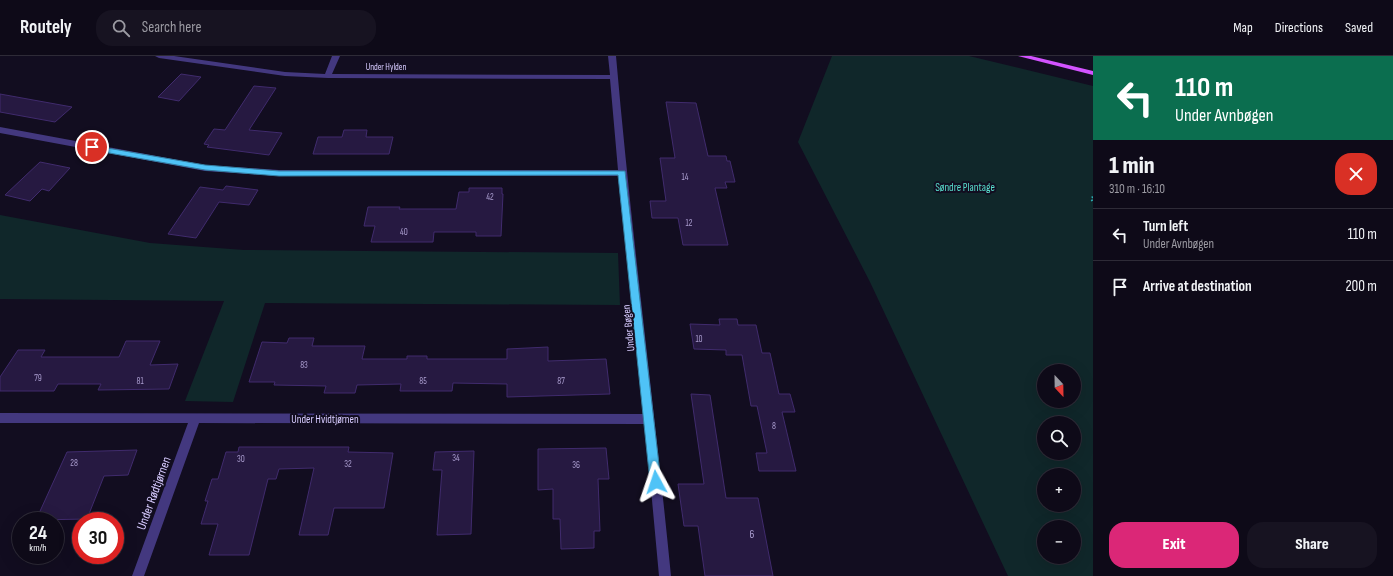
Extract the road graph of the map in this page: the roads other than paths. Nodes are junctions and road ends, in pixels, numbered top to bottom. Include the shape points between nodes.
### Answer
1 (159, 56) edge
2 (336, 56) edge
3 (612, 56) edge
4 (1022, 56) edge
5 (1093, 73) edge
6 (328, 76) junction
7 (614, 76) junction
8 (0, 130) edge
9 (622, 172) junction
10 (0, 418) edge
11 (195, 419) junction
12 (650, 419) junction
13 (138, 576) edge
14 (664, 576) edge

1 - 6 street, Under Hylden via 285,74
2 - 6 street
3 - 7 street, Under Bøgen
4 - 5 main road
6 - 7 street, Under Hylden
7 - 9 street, Under Bøgen
8 - 9 street via 205,168 279,173
9 - 12 street, Under Bøgen
10 - 11 street, Under Hvidtjørnen
11 - 12 street, Under Hvidtjørnen
11 - 13 street, Under Rødtjørnen
12 - 14 street, Under Bøgen

